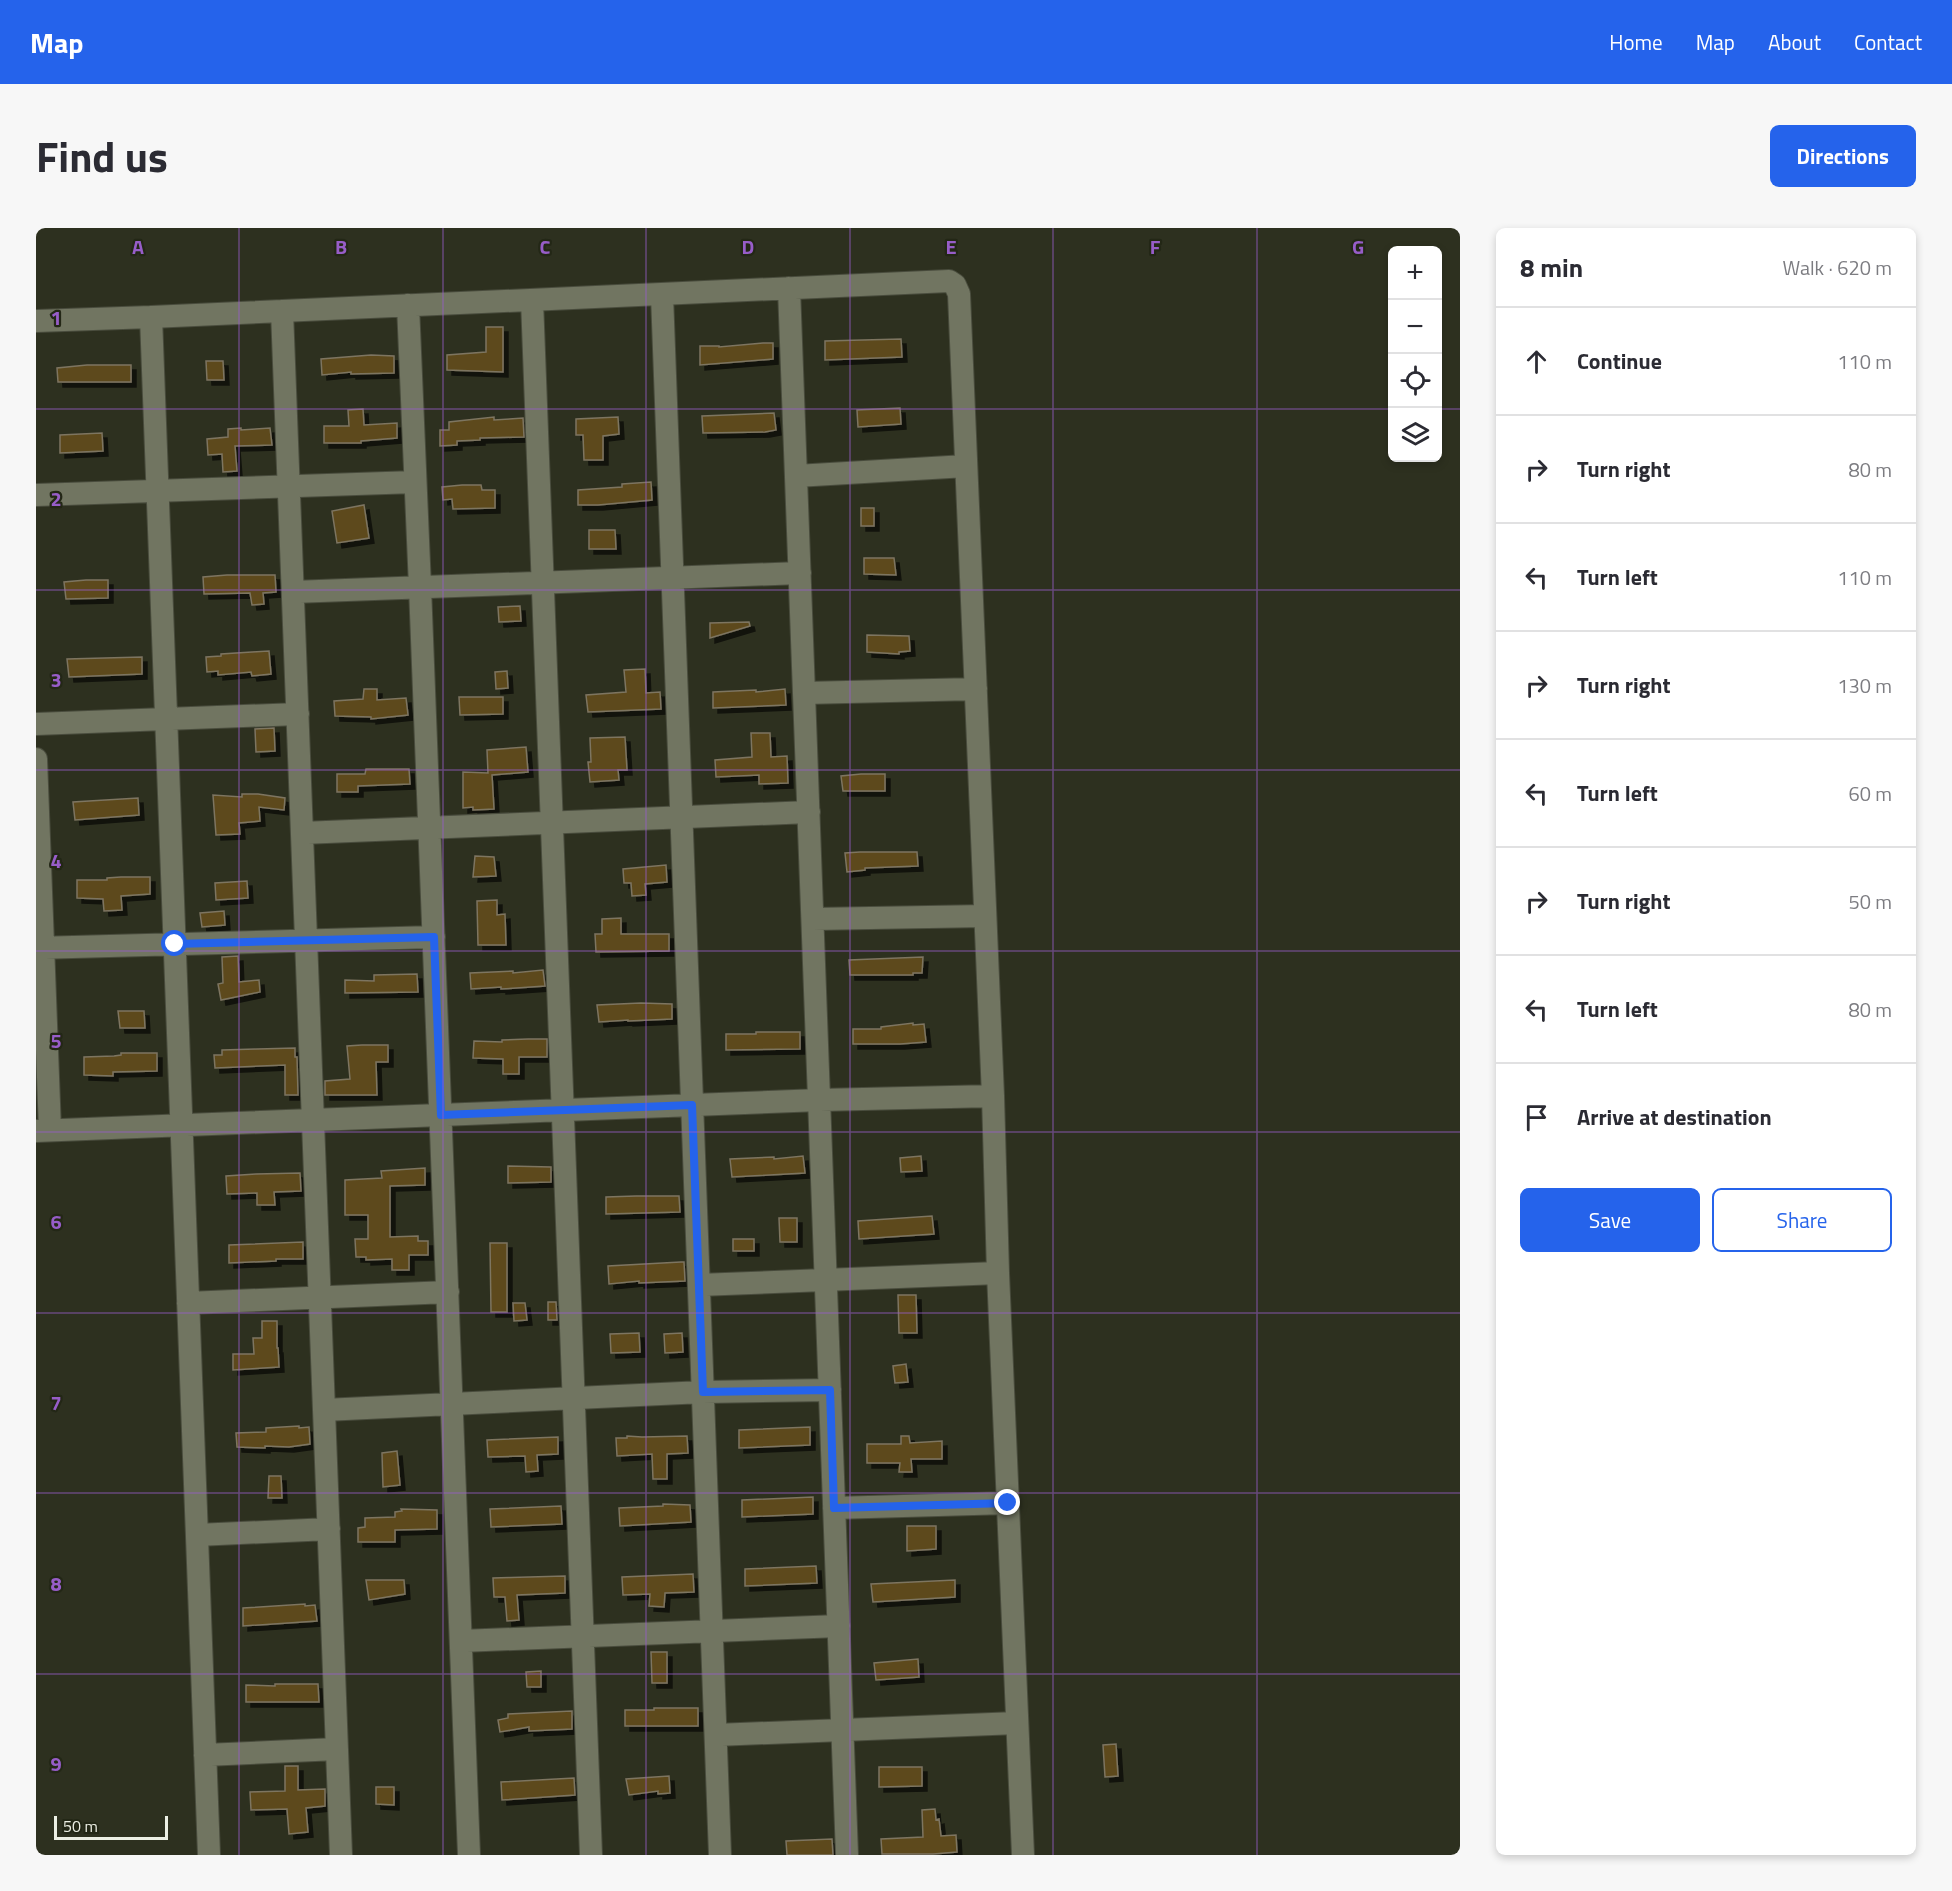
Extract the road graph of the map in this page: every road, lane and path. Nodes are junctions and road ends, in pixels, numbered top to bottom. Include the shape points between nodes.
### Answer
1 (789, 288) junction
2 (662, 295) junction
3 (532, 300) junction
4 (408, 305) junction
5 (282, 311) junction
6 (151, 317) junction
7 (36, 321) edge
8 (966, 466) junction
9 (796, 476) junction
10 (415, 482) junction
11 (289, 486) junction
12 (158, 490) junction
13 (36, 495) edge
14 (800, 573) junction
15 (672, 578) junction
16 (543, 583) junction
17 (420, 587) junction
18 (293, 592) junction
19 (976, 689) junction
20 (804, 693) junction
21 (298, 714) junction
22 (166, 719) junction
23 (36, 724) edge
24 (36, 759) edge
25 (809, 812) junction
26 (681, 817) junction
27 (552, 822) junction
28 (430, 827) junction
29 (302, 832) junction
30 (38, 843) edge
31 (985, 916) junction
32 (813, 920) junction
33 (434, 937) junction
34 (306, 940) junction
35 (175, 944) junction
36 (40, 947) edge
37 (993, 1096) junction
38 (819, 1100) junction
39 (692, 1105) junction
40 (562, 1110) junction
41 (441, 1115) junction
42 (313, 1120) junction
43 (182, 1125) junction
44 (43, 1130) edge
45 (998, 1273) junction
46 (826, 1280) junction
47 (699, 1285) junction
48 (448, 1292) junction
49 (320, 1298) junction
50 (188, 1303) junction
51 (830, 1390) junction
52 (703, 1392) junction
53 (573, 1398) junction
54 (452, 1404) junction
55 (324, 1410) junction
56 (1008, 1503) junction
57 (834, 1508) junction
58 (328, 1529) junction
59 (197, 1535) junction
60 (839, 1626) junction
61 (712, 1630) junction
62 (582, 1636) junction
63 (461, 1641) junction
64 (1017, 1722) junction
65 (843, 1730) junction
66 (716, 1735) junction
67 (337, 1749) junction
68 (205, 1755) junction
69 (209, 1855) edge
70 (341, 1855) edge
71 (469, 1855) edge
72 (591, 1855) edge
73 (720, 1855) edge
74 (847, 1855) edge
75 (1023, 1855) edge

1 - 2 street
1 - 8 street via 950,281 956,285
1 - 9 street
2 - 3 street
2 - 15 street
3 - 4 street
3 - 16 street
4 - 5 street
4 - 10 street
5 - 6 street
5 - 11 street
6 - 7 street
6 - 12 street
8 - 9 street
8 - 19 street
9 - 14 street
10 - 11 street
10 - 17 street
11 - 12 street
11 - 18 street
12 - 13 street
12 - 22 street
14 - 15 street
14 - 20 street
15 - 16 street
15 - 26 street
16 - 17 street
16 - 27 street
17 - 18 street
17 - 28 street
18 - 21 street
19 - 20 street
19 - 31 street
20 - 25 street
21 - 22 street
21 - 29 street
22 - 23 street
22 - 35 street
24 - 30 street
25 - 26 street
25 - 32 street
26 - 27 street
26 - 39 street
27 - 28 street
27 - 40 street
28 - 29 street
28 - 33 street
29 - 34 street
30 - 36 street
31 - 32 street
31 - 37 street
32 - 38 street
33 - 34 street
33 - 41 street
34 - 35 street
34 - 42 street
35 - 36 street
35 - 43 street
36 - 44 street
37 - 38 street
37 - 45 street
38 - 39 street
38 - 46 street
39 - 40 street
39 - 47 street
40 - 41 street
40 - 53 street
41 - 42 street
41 - 48 street
42 - 43 street
42 - 49 street
43 - 44 street
43 - 50 street
45 - 46 street
45 - 56 street
46 - 47 street
46 - 51 street
47 - 52 street
48 - 49 street
48 - 54 street
49 - 50 street
49 - 55 street
50 - 59 street
51 - 52 street
51 - 57 street
52 - 53 street
52 - 61 street
53 - 54 street
53 - 62 street
54 - 55 street
54 - 63 street
55 - 58 street
56 - 57 street
56 - 64 street
57 - 60 street
58 - 59 street
58 - 67 street
59 - 68 street
60 - 61 street
60 - 65 street
61 - 62 street
61 - 66 street
62 - 63 street
62 - 72 street
63 - 71 street
64 - 65 street
64 - 75 street
65 - 66 street
65 - 74 street
66 - 73 street
67 - 68 street
67 - 70 street
68 - 69 street

